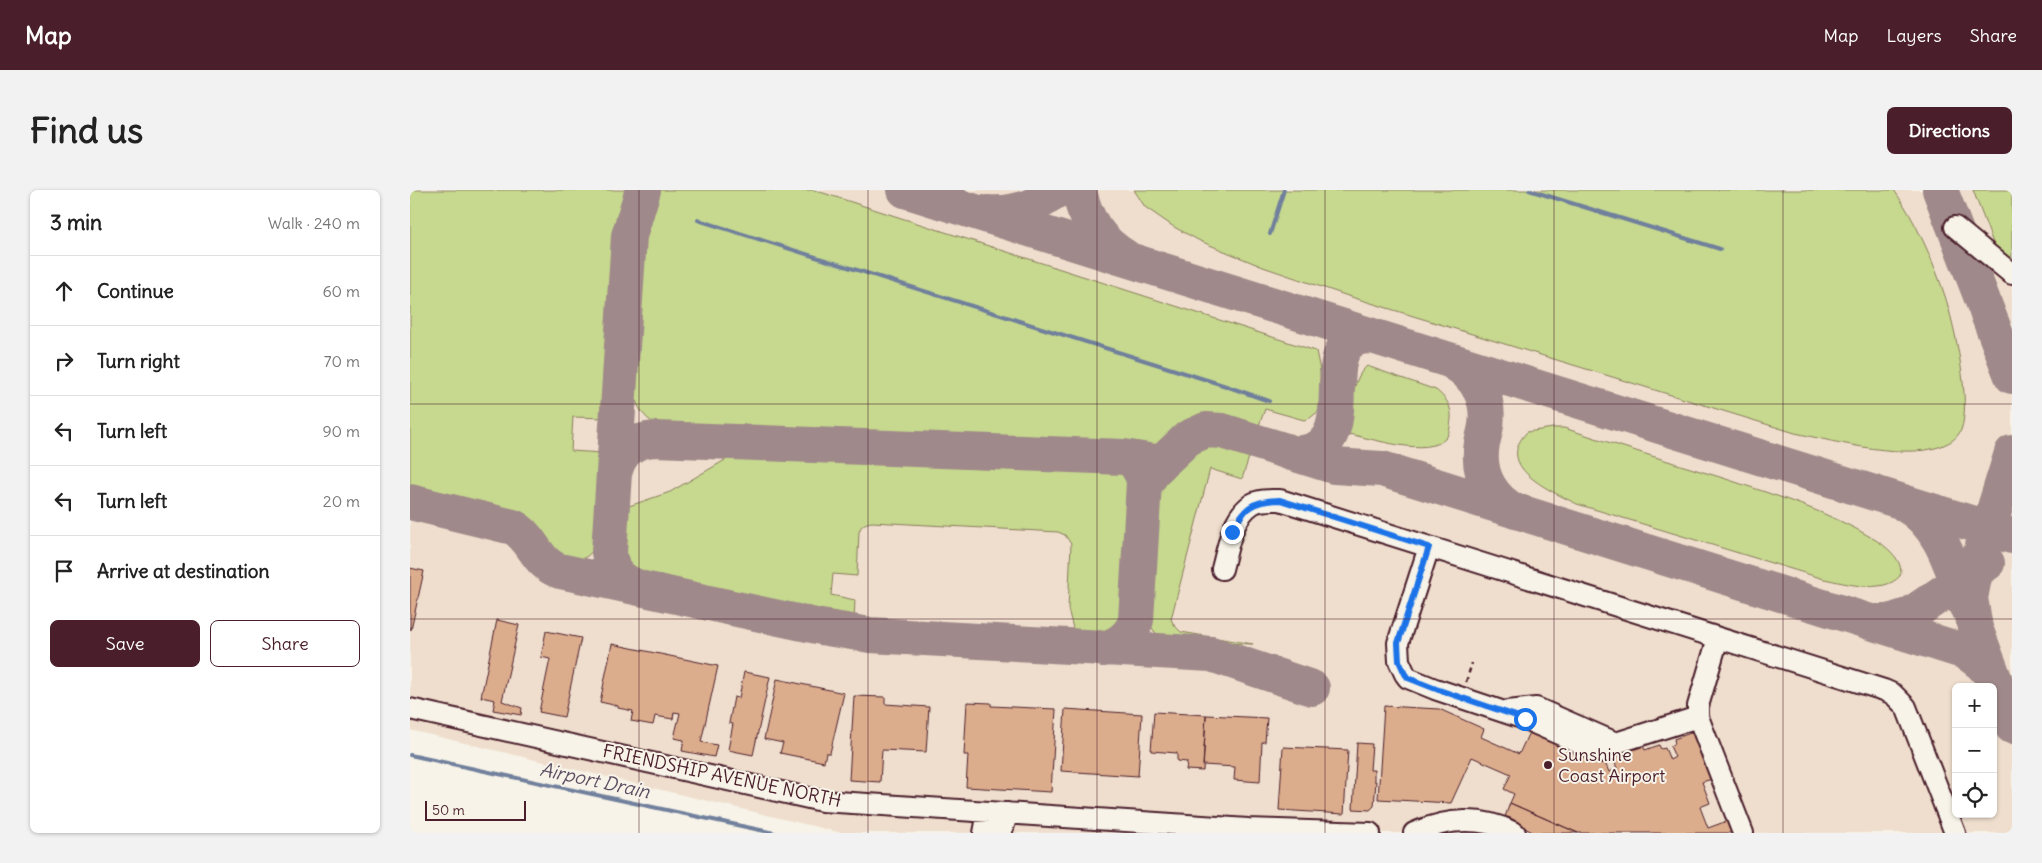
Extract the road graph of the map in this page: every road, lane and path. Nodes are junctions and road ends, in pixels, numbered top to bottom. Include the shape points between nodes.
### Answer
1 (1955, 227) dead end
2 (2012, 274) edge
3 (1429, 547) junction
4 (1222, 568) dead end
5 (1718, 638) junction
6 (410, 708) edge
7 (1698, 717) junction
8 (998, 813) junction
9 (1284, 832) edge
10 (984, 833) edge
11 (1000, 833) edge
12 (1370, 833) edge
13 (1414, 833) edge
14 (1515, 833) edge
15 (1743, 833) edge
16 (1955, 833) edge

1 - 2 street
3 - 4 street via 1280,500 1264,500 1243,512 1232,532
3 - 5 street
3 - 7 street via 1398,643 1399,661 1408,678 1502,712 1536,708 1616,743
5 - 7 street via 1698,706
5 - 16 street via 1893,694 1906,707
6 - 8 street, FRIENDSHIP AVENUE NORTH via 822,801
7 - 15 street
8 - 9 street, FRIENDSHIP AVENUE NORTH
8 - 10 street
8 - 11 street
9 - 12 street, FRIENDSHIP AVENUE NORTH
13 - 14 street via 1438,825 1474,820 1495,824

